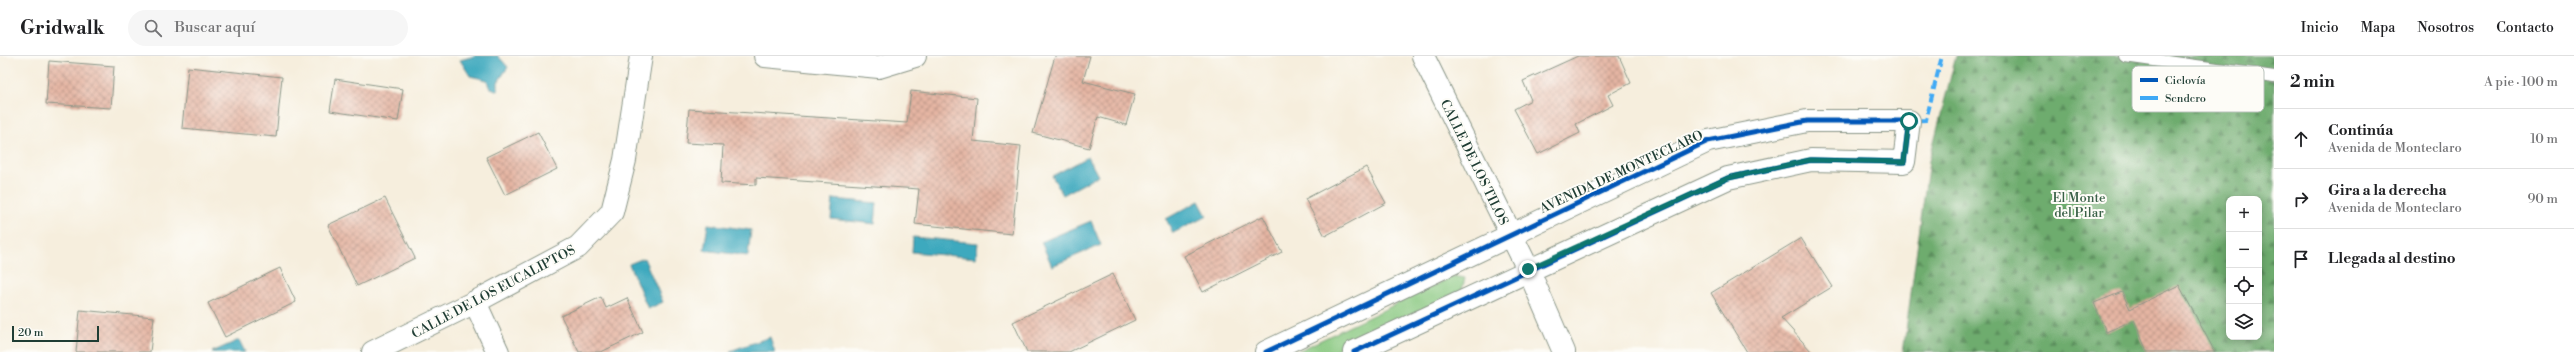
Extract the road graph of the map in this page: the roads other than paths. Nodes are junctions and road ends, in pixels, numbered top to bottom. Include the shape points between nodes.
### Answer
1 (641, 56) edge
2 (765, 56) edge
3 (915, 56) edge
4 (1423, 56) edge
5 (2125, 56) edge
6 (2196, 66) edge
7 (2264, 76) edge
8 (2274, 77) edge
9 (1512, 235) junction
10 (1528, 269) junction
11 (474, 302) junction
12 (373, 352) edge
13 (498, 352) edge
14 (1266, 352) edge
15 (1354, 352) edge
16 (1564, 352) edge

1 - 11 street, CALLE DE LOS EUCALIPTOS via 626,160 612,212 578,247
2 - 3 street via 879,67
4 - 9 street, CALLE DE LOS TILOS
5 - 6 lane
7 - 8 lane
9 - 10 street, CALLE DE LOS TILOS
9 - 10 street, AVENIDA DE MONTECLARO via 1708,141 1807,121 1909,121 1904,162 1810,160 1728,178
9 - 14 street, AVENIDA DE MONTECLARO
10 - 15 street, AVENIDA DE MONTECLARO
10 - 16 street, CALLE DE LOS TILOS
11 - 12 street, CALLE DE LOS EUCALIPTOS
11 - 13 street

